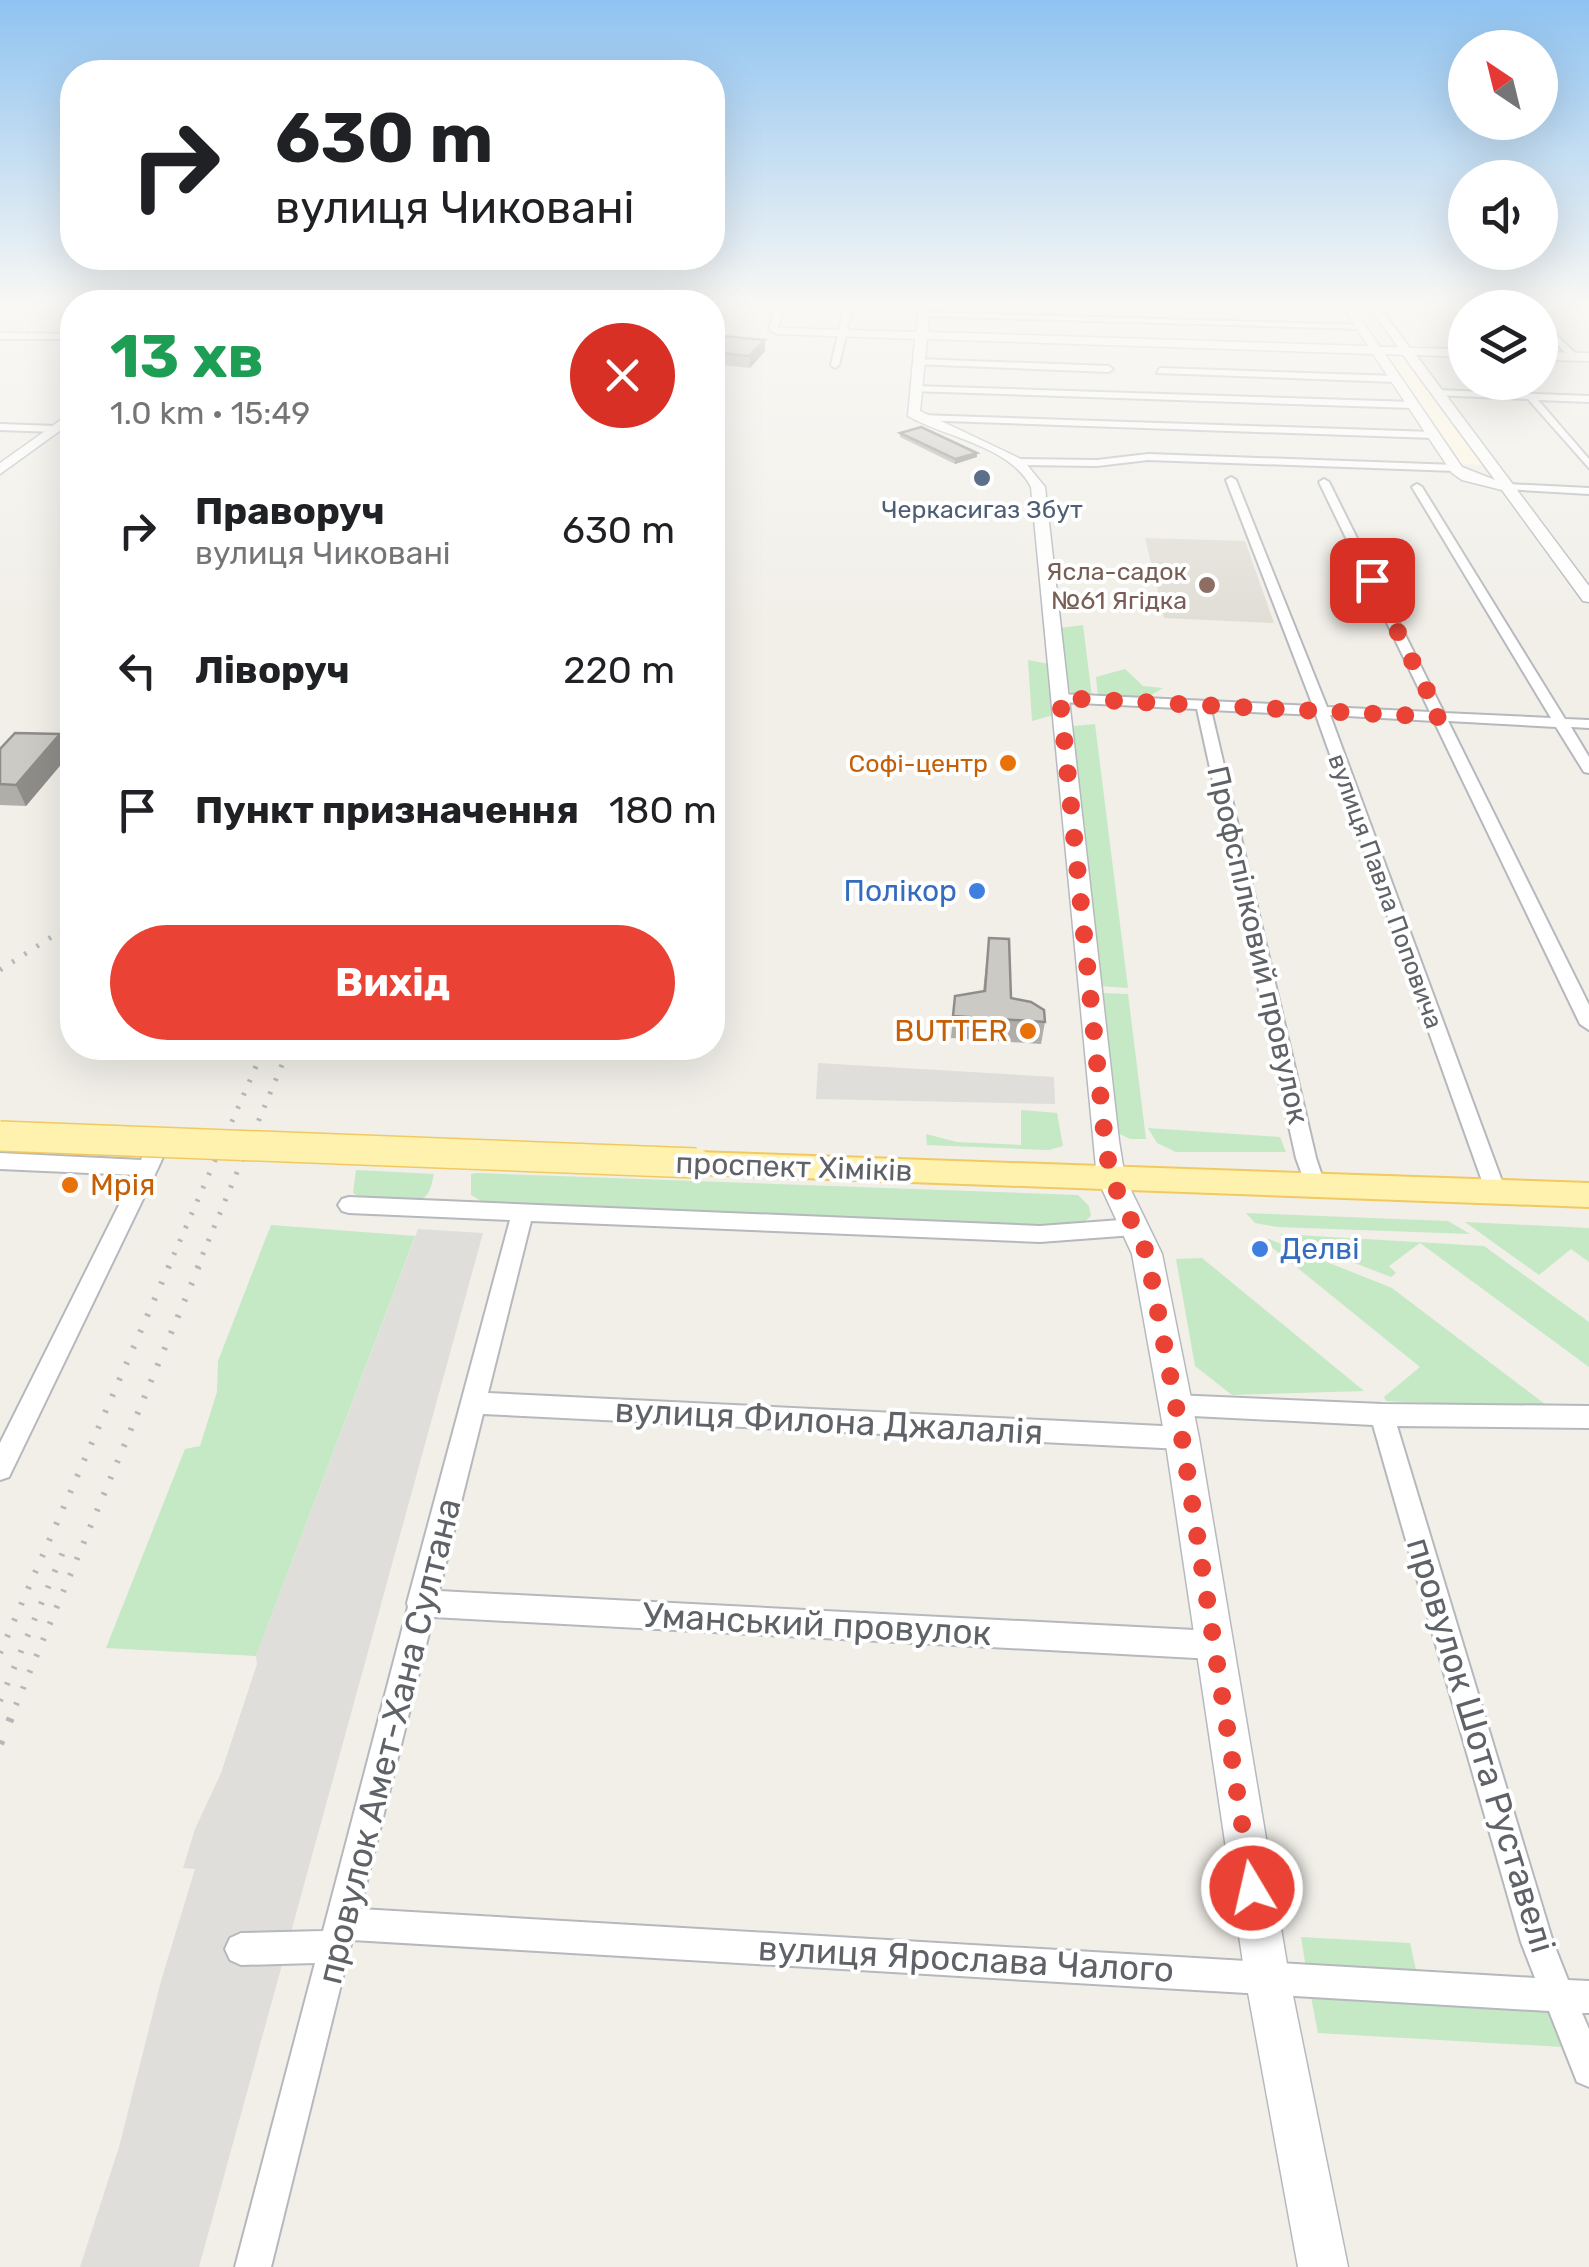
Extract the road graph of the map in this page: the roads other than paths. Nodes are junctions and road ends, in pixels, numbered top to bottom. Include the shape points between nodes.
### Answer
1 (912, 410) edge
2 (1142, 410) edge
3 (1415, 410) edge
4 (1450, 410) edge
5 (1542, 410) edge
6 (919, 418) junction
7 (60, 425) edge
8 (1142, 425) junction
9 (0, 427) edge
10 (56, 428) junction
11 (1432, 435) junction
12 (1018, 462) junction
13 (1589, 465) edge
14 (1456, 468) junction
15 (0, 470) edge
16 (1232, 480) dead end
17 (1324, 482) dead end
18 (1417, 486) dead end
19 (1507, 487) junction
20 (1589, 491) edge
21 (1589, 597) edge
22 (1060, 698) junction
23 (1203, 704) junction
24 (1318, 709) junction
25 (1440, 717) junction
26 (1561, 723) junction
27 (1589, 724) edge
28 (1589, 769) edge
29 (1589, 1024) edge
30 (0, 1133) edge
31 (104, 1135) junction
32 (0, 1161) edge
33 (93, 1165) junction
34 (148, 1168) junction
35 (1111, 1178) junction
36 (1315, 1185) junction
37 (1496, 1192) junction
38 (1589, 1195) edge
39 (349, 1205) dead end
40 (522, 1214) junction
41 (1134, 1227) junction
42 (476, 1403) junction
43 (1382, 1416) junction
44 (1589, 1417) edge
45 (1178, 1422) junction
46 (0, 1469) edge
47 (420, 1602) junction
48 (1214, 1645) junction
49 (340, 1935) junction
50 (241, 1949) dead end
51 (1267, 1976) junction
52 (1574, 1996) edge
53 (1589, 2070) edge
54 (253, 2267) edge
55 (1322, 2267) edge

1 - 6 main road
2 - 8 street
3 - 11 main road
4 - 19 main road
5 - 13 street
6 - 8 street
6 - 12 main road
7 - 10 main road
8 - 11 street
9 - 10 street
10 - 15 main road
11 - 14 main road
12 - 14 street via 1148,457
12 - 22 main road via 1038,486
14 - 19 main road
16 - 24 street, вулиця Павла Поповича
17 - 25 street
18 - 26 street
19 - 20 street
19 - 21 main road
22 - 23 street
22 - 35 main road
23 - 24 street
23 - 36 street, Профспілковий провулок
24 - 25 street
24 - 37 street, вулиця Павла Поповича
25 - 26 street
25 - 29 street
26 - 27 street
26 - 28 street
30 - 31 street
30 - 35 main road, проспект Хіміків, bridge
31 - 33 street
31 - 34 street via 162,1137
32 - 33 street
33 - 34 street
34 - 46 street
35 - 36 main road, проспект Хіміків
35 - 41 main road
36 - 37 main road, проспект Хіміків
37 - 38 main road, проспект Хіміків
39 - 40 street, проспект Хіміків
40 - 41 street, проспект Хіміків via 1040,1234
40 - 42 street, провулок Амет-Хана Султана
41 - 45 main road via 1147,1254
42 - 45 street, вулиця Филона Джалалія
42 - 47 street, провулок Амет-Хана Султана
43 - 44 street, вулиця Филона Джалалія
43 - 45 street, вулиця Филона Джалалія
43 - 52 street, провулок Шота Руставелі via 1532,1923
45 - 48 main road
47 - 48 street, Уманський провулок
47 - 49 street, провулок Амет-Хана Султана
48 - 51 main road
49 - 50 street, вулиця Ярослава Чалого
49 - 51 street, вулиця Ярослава Чалого
49 - 54 street, провулок Амет-Хана Султана
51 - 52 street, вулиця Ярослава Чалого
51 - 55 main road
52 - 53 street, провулок Шота Руставелі

